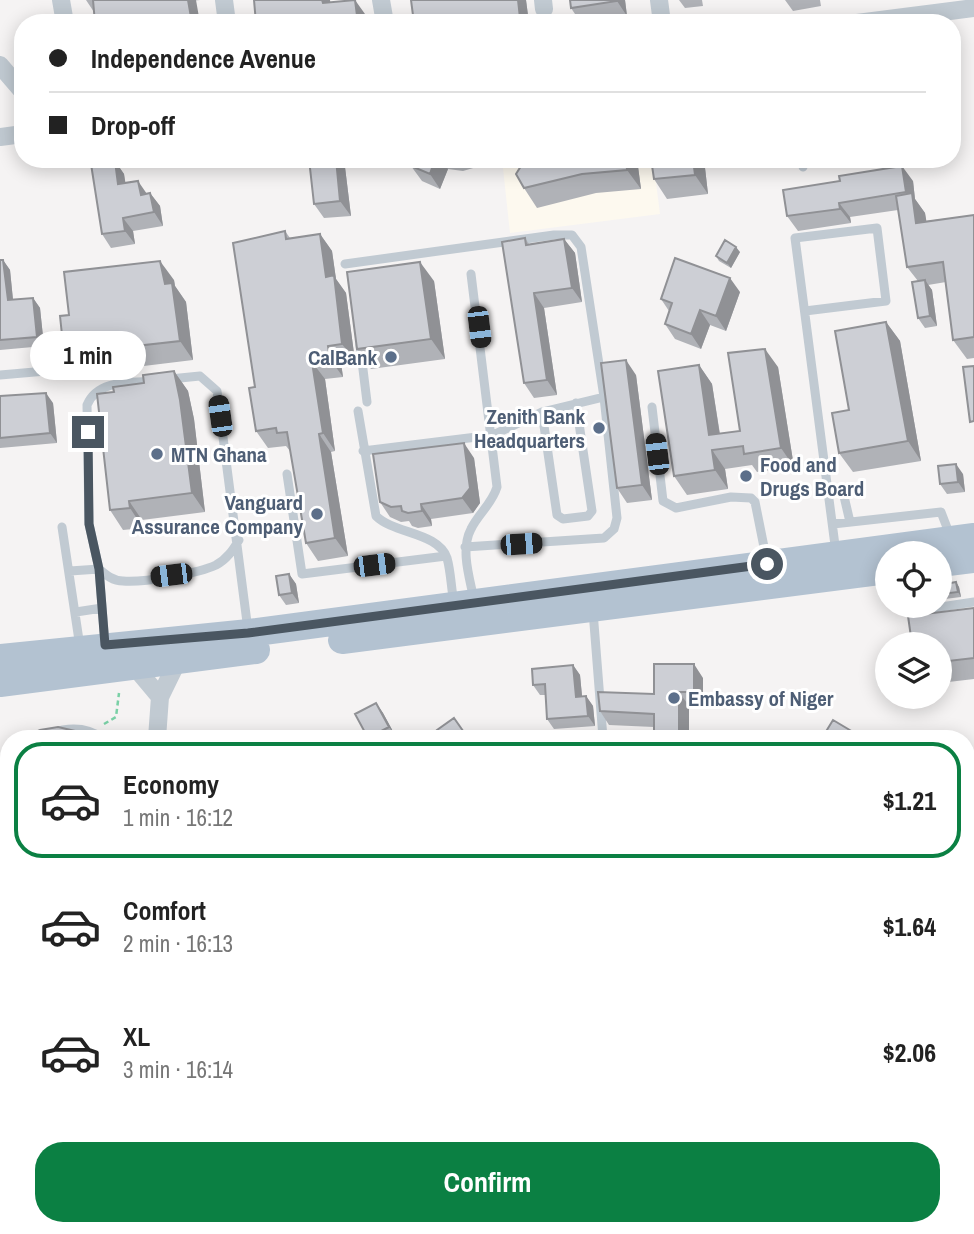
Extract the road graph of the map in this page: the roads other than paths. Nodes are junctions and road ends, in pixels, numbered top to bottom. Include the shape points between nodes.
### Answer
1 (974, 8) edge
2 (927, 14) edge
3 (0, 65) edge
4 (14, 81) edge
5 (345, 264) dead end
6 (471, 274) dead end
7 (805, 311) junction
8 (358, 337) edge
9 (46, 371) dead end
10 (0, 375) edge
11 (604, 397) junction
12 (367, 402) dead end
13 (576, 403) junction
14 (652, 407) dead end
15 (358, 411) dead end
16 (542, 412) junction
17 (493, 435) junction
18 (363, 451) junction
19 (287, 474) dead end
20 (843, 492) dead end
21 (850, 522) junction
22 (833, 524) junction
23 (62, 527) dead end
24 (239, 540) junction
25 (465, 547) junction
26 (955, 547) edge
27 (836, 555) junction
28 (446, 556) junction
29 (974, 559) edge
30 (767, 564) junction
31 (99, 569) junction
32 (71, 572) junction
33 (875, 572) edge
34 (974, 602) edge
35 (464, 603) junction
36 (952, 605) edge
37 (592, 607) junction
38 (102, 608) junction
39 (76, 612) junction
40 (248, 633) junction
41 (92, 647) junction
42 (0, 659) edge
43 (178, 660) junction
44 (134, 666) junction
45 (0, 683) edge
46 (160, 697) junction
47 (158, 730) edge
48 (602, 730) edge

1 - 2 street
3 - 4 street
5 - 11 lane via 572,235 581,247
6 - 17 lane
7 - 7 lane via 886,301 877,228 795,238
7 - 22 lane
8 - 12 lane
9 - 10 lane
11 - 13 lane
11 - 25 lane via 617,518 614,529 604,538
13 - 16 lane
13 - 16 lane via 592,511 588,516 563,519 557,515
14 - 30 lane via 663,501 676,508 732,497 751,498
15 - 18 lane
16 - 17 lane
17 - 18 lane
17 - 25 lane via 498,487
18 - 28 lane via 376,516 397,530 428,540
19 - 28 lane via 302,574
20 - 21 lane
21 - 22 lane
21 - 26 lane via 941,512
22 - 27 lane
23 - 32 lane
24 - 31 lane via 217,564 195,572 123,581
24 - 31 lane via 217,391 211,383 200,376 103,386 87,405 89,524
24 - 40 lane
25 - 35 lane
26 - 27 main road
26 - 29 main road
27 - 30 main road
28 - 35 lane
30 - 35 main road
31 - 32 lane
31 - 38 lane
32 - 39 lane
33 - 37 main road
34 - 36 lane
35 - 40 main road
37 - 43 main road
37 - 48 lane
38 - 39 lane
38 - 41 lane
39 - 41 lane
40 - 41 main road
41 - 42 main road
43 - 44 main road
43 - 46 street
44 - 45 main road
44 - 46 street
46 - 47 street

